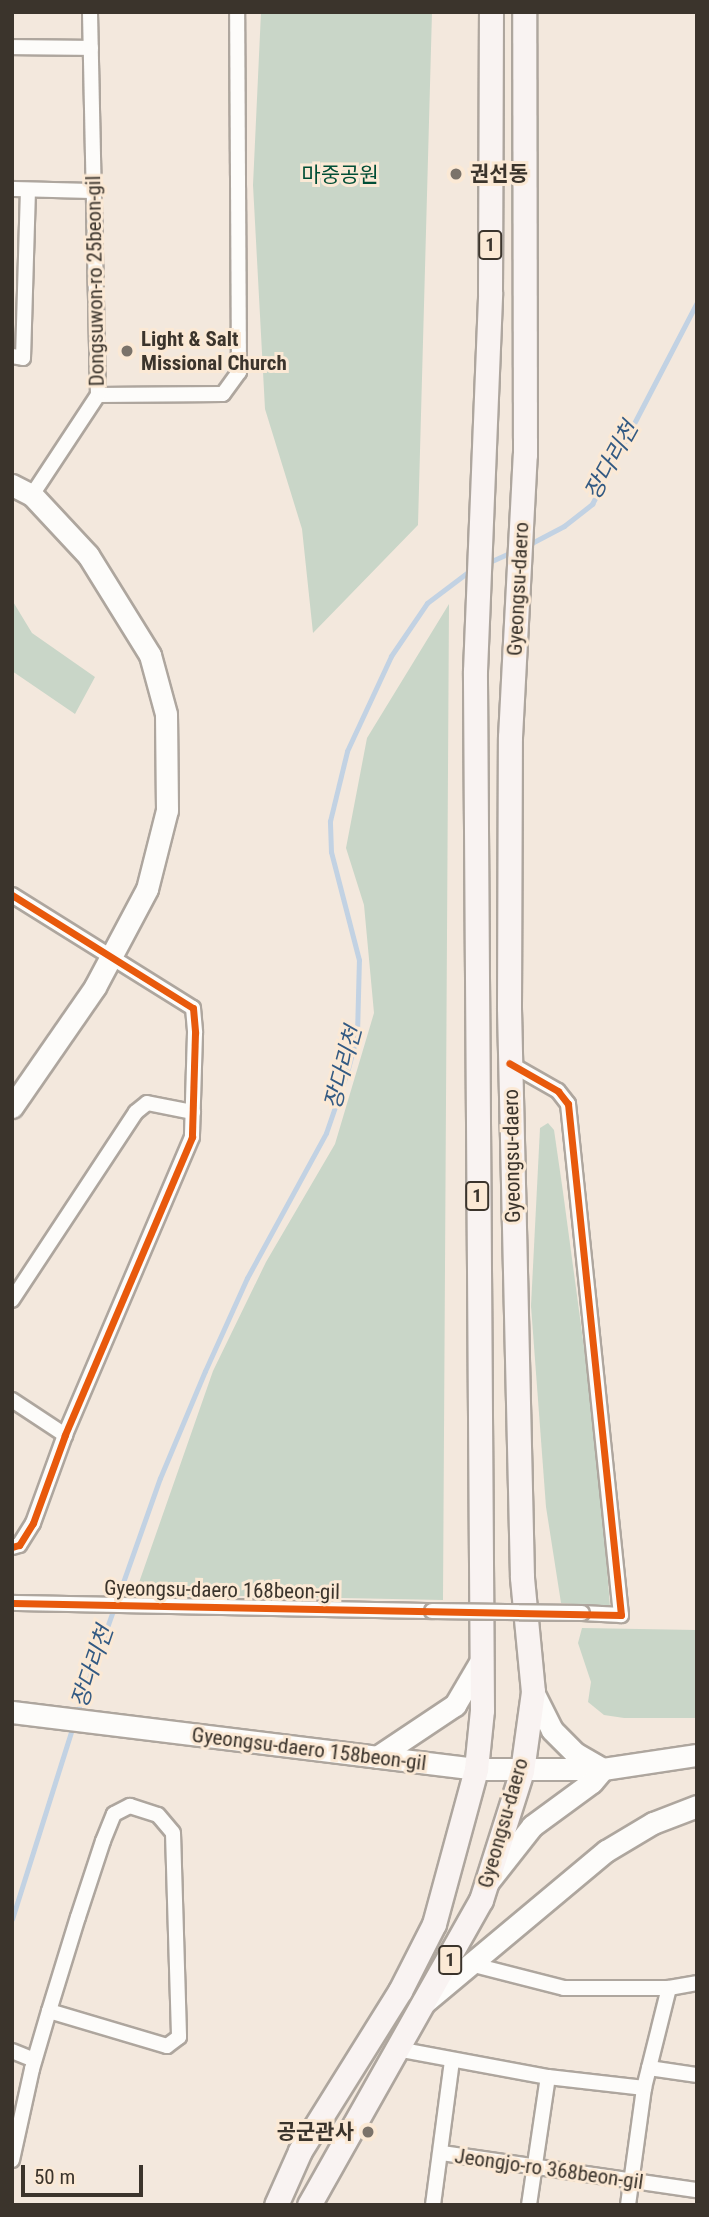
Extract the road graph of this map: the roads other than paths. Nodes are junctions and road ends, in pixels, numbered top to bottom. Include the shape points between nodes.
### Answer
1 (90, 12) edge
2 (237, 12) edge
3 (491, 12) edge
4 (524, 12) edge
5 (12, 47) edge
6 (91, 48) junction
7 (12, 190) edge
8 (28, 190) junction
9 (94, 191) junction
10 (12, 356) edge
11 (98, 395) junction
12 (12, 485) edge
13 (32, 495) junction
14 (12, 895) edge
15 (111, 958) junction
16 (509, 1063) junction
17 (12, 1107) edge
18 (193, 1112) junction
19 (12, 1300) edge
20 (12, 1400) edge
21 (65, 1435) junction
22 (12, 1547) edge
23 (12, 1603) edge
24 (482, 1659) junction
25 (533, 1692) junction
26 (12, 1712) edge
27 (694, 1756) edge
28 (377, 1757) junction
29 (476, 1769) junction
30 (603, 1769) junction
31 (522, 1771) junction
32 (697, 1806) edge
33 (486, 1885) junction
34 (474, 1965) junction
35 (697, 1983) edge
36 (669, 1988) junction
37 (424, 2003) junction
38 (49, 2011) junction
39 (397, 2049) junction
40 (12, 2051) edge
41 (34, 2060) junction
42 (452, 2061) junction
43 (649, 2068) junction
44 (697, 2075) edge
45 (548, 2077) junction
46 (644, 2088) junction
47 (442, 2153) junction
48 (12, 2160) edge
49 (535, 2167) junction
50 (632, 2181) junction
51 (697, 2190) edge
52 (276, 2205) edge
53 (309, 2205) edge
54 (433, 2205) edge
55 (529, 2205) edge
56 (628, 2205) edge

1 - 6 street, Dongsuwon-ro 25beon-gil
2 - 11 street via 239,372 223,394
3 - 24 main road, Gyeongsu-daero / 1 via 490,292 477,622 475,1061
4 - 16 main road, Gyeongsu-daero / 1 via 525,454 510,737
5 - 6 street
6 - 9 street, Dongsuwon-ro 25beon-gil
7 - 8 street
8 - 9 street
8 - 10 street via 23,358
9 - 11 street, Dongsuwon-ro 25beon-gil
11 - 13 street, Dongsuwon-ro 25beon-gil
12 - 13 main road
13 - 15 main road via 88,555 150,655 166,714 167,810 147,889
14 - 15 street
15 - 17 main road
15 - 18 street via 193,1007
16 - 23 street, Gyeongsu-daero 168beon-gil, bridge via 558,1091 568,1104 621,1615
16 - 25 main road, Gyeongsu-daero / 1 via 522,1577
18 - 19 street via 147,1103 136,1112
18 - 21 street via 192,1137
20 - 21 street
21 - 22 street via 33,1523 19,1545
24 - 28 main road via 454,1705
24 - 29 main road, Gyeongsu-daero / 1
25 - 30 main road via 552,1730 575,1753
25 - 31 main road, Gyeongsu-daero / 1
26 - 28 main road, Gyeongsu-daero 158beon-gil
27 - 30 main road, Gyeongsu-daero 158beon-gil
28 - 29 main road, Gyeongsu-daero 158beon-gil
29 - 31 main road, Gyeongsu-daero 158beon-gil
29 - 52 main road, Gyeongsu-daero / 1 via 434,1924 400,1991 300,2151
30 - 31 main road, Gyeongsu-daero 158beon-gil
30 - 33 main road via 532,1826
31 - 33 main road, Gyeongsu-daero / 1
32 - 34 main road via 653,1823 606,1851
33 - 37 main road, Gyeongsu-daero / 1
34 - 36 street via 564,1988
34 - 37 main road
35 - 36 street
36 - 43 street
37 - 39 main road, Gyeongsu-daero / 1
38 - 38 street via 114,1814 130,1806 158,1815 173,1833 179,2037 167,2046
38 - 41 street
39 - 42 street
39 - 53 main road, Gyeongsu-daero / 1
40 - 41 street
41 - 48 street
42 - 45 street
42 - 47 street
43 - 44 street
43 - 46 street
45 - 46 street
45 - 49 street
46 - 50 street
47 - 49 street, Jeongjo-ro 368beon-gil
47 - 54 street
49 - 50 street, Jeongjo-ro 368beon-gil
49 - 55 street
50 - 51 street, Jeongjo-ro 368beon-gil
50 - 56 street

